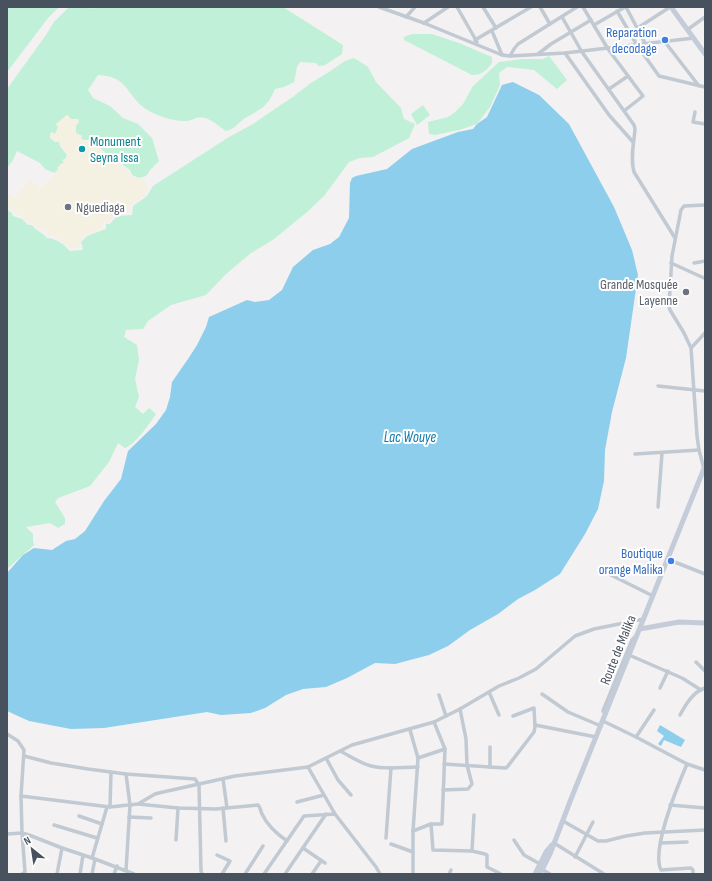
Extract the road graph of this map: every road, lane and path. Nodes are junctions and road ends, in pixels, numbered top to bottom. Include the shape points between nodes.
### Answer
1 (379, 7) edge
2 (415, 7) edge
3 (448, 7) edge
4 (457, 7) edge
5 (483, 7) edge
6 (531, 7) edge
7 (540, 7) edge
8 (577, 7) edge
9 (583, 7) edge
10 (625, 7) edge
11 (673, 8) edge
12 (571, 9) edge
13 (618, 11) junction
14 (705, 16) edge
15 (406, 17) junction
16 (562, 17) junction
17 (590, 20) junction
18 (424, 23) junction
19 (550, 24) junction
20 (594, 25) junction
21 (496, 28) junction
22 (637, 28) junction
23 (688, 30) junction
24 (492, 31) junction
25 (570, 32) junction
26 (630, 33) junction
27 (694, 38) junction
28 (475, 40) junction
29 (665, 42) junction
30 (478, 45) junction
31 (637, 45) junction
32 (646, 45) junction
33 (608, 49) junction
34 (582, 52) junction
35 (565, 53) junction
36 (705, 54) edge
37 (502, 55) junction
38 (537, 55) junction
39 (510, 56) junction
40 (628, 76) junction
41 (699, 86) junction
42 (705, 88) edge
43 (609, 89) junction
44 (624, 111) junction
45 (694, 112) dead end
46 (705, 124) edge
47 (633, 142) junction
48 (705, 206) edge
49 (675, 238) junction
50 (705, 261) edge
51 (671, 263) junction
52 (694, 263) dead end
53 (704, 278) dead end
54 (705, 333) edge
55 (700, 338) junction
56 (705, 341) edge
57 (691, 348) junction
58 (658, 386) dead end
59 (694, 389) junction
60 (705, 391) edge
61 (699, 450) junction
62 (662, 453) junction
63 (635, 454) dead end
64 (705, 468) edge
65 (658, 507) dead end
66 (667, 559) junction
67 (604, 571) dead end
68 (705, 574) edge
69 (653, 596) junction
70 (644, 619) junction
71 (705, 623) edge
72 (640, 629) junction
73 (637, 636) junction
74 (629, 655) junction
75 (696, 662) dead end
76 (668, 671) junction
77 (705, 671) edge
78 (660, 688) dead end
79 (705, 688) edge
80 (700, 690) junction
81 (489, 692) junction
82 (542, 694) dead end
83 (439, 695) dead end
84 (460, 709) junction
85 (654, 710) dead end
86 (606, 714) junction
87 (499, 715) dead end
88 (680, 715) dead end
89 (446, 716) junction
90 (513, 716) dead end
91 (434, 722) junction
92 (602, 723) junction
93 (535, 725) junction
94 (410, 730) junction
95 (7, 734) edge
96 (596, 737) junction
97 (636, 737) junction
98 (490, 747) dead end
99 (445, 749) junction
100 (340, 751) junction
101 (24, 756) junction
102 (326, 758) junction
103 (418, 758) junction
104 (444, 764) junction
105 (687, 764) junction
106 (308, 766) junction
107 (467, 766) junction
108 (418, 767) junction
109 (490, 767) junction
110 (391, 768) junction
111 (705, 770) edge
112 (111, 772) junction
113 (126, 774) junction
114 (223, 778) junction
115 (200, 785) junction
116 (443, 790) junction
117 (324, 795) junction
118 (351, 795) dead end
119 (21, 796) junction
120 (297, 802) dead end
121 (138, 804) junction
122 (130, 805) junction
123 (670, 805) junction
124 (109, 807) junction
125 (178, 808) junction
126 (225, 808) junction
127 (705, 808) edge
128 (200, 809) junction
129 (326, 814) junction
130 (335, 814) junction
131 (474, 815) dead end
132 (79, 816) dead end
133 (129, 817) junction
134 (151, 818) dead end
135 (563, 820) junction
136 (593, 822) dead end
137 (102, 824) junction
138 (431, 824) junction
139 (54, 825) dead end
140 (705, 830) edge
141 (413, 831) junction
142 (22, 833) junction
143 (662, 833) junction
144 (7, 834) edge
145 (587, 835) junction
146 (97, 838) junction
147 (386, 838) dead end
148 (176, 840) dead end
149 (514, 840) dead end
150 (226, 841) dead end
151 (287, 841) junction
152 (687, 842) dead end
153 (554, 843) junction
154 (391, 844) dead end
155 (661, 844) junction
156 (263, 846) dead end
157 (62, 848) junction
158 (302, 848) junction
159 (472, 851) junction
160 (413, 852) junction
161 (83, 855) junction
162 (217, 855) dead end
163 (576, 857) junction
164 (94, 858) junction
165 (321, 861) junction
166 (325, 863) dead end
167 (540, 864) junction
168 (117, 866) junction
169 (126, 870) junction
170 (542, 872) edge
171 (22, 874) edge
172 (58, 874) edge
173 (80, 874) edge
174 (92, 874) edge
175 (114, 874) edge
176 (134, 874) edge
177 (202, 874) edge
178 (222, 874) edge
179 (245, 874) edge
180 (264, 874) edge
181 (285, 874) edge
182 (312, 874) edge
183 (380, 874) edge
184 (413, 874) edge
185 (501, 874) edge
186 (535, 874) edge
187 (550, 874) edge
188 (604, 874) edge
189 (692, 874) edge

1 - 15 street
2 - 15 street
3 - 18 street
4 - 28 street
5 - 21 street
6 - 21 street
7 - 19 street
8 - 12 street
9 - 17 street
10 - 13 street
10 - 22 street
11 - 22 street
11 - 23 main road
12 - 16 street
13 - 20 street
13 - 26 street
14 - 23 street
15 - 18 street
16 - 19 street
16 - 25 street
17 - 20 street
17 - 25 street
18 - 30 street
19 - 39 street via 518,44
20 - 33 street
21 - 24 street
22 - 26 street
22 - 32 street
23 - 27 main road
24 - 28 street
24 - 37 street
25 - 34 street
25 - 38 street
26 - 31 street
27 - 29 street
27 - 36 main road
28 - 30 street
29 - 32 street
29 - 41 street
30 - 37 street
31 - 32 street
31 - 33 street
31 - 41 street via 659,76
33 - 34 street
33 - 40 street
34 - 35 street
34 - 43 street
35 - 38 street
35 - 47 street via 609,115
37 - 39 street
38 - 39 street
40 - 43 street
40 - 44 street via 643,96
41 - 42 street
43 - 44 street
44 - 47 street via 635,127
45 - 46 street via 694,123
47 - 49 street via 634,172
48 - 49 street via 682,208
49 - 51 street
50 - 52 street
51 - 53 street
51 - 57 street via 669,308
54 - 55 street
55 - 56 street
55 - 57 street
57 - 59 street
58 - 59 street
59 - 60 street
59 - 61 street
61 - 62 street
61 - 64 street
62 - 63 street
62 - 65 street
64 - 66 main road, Route de Malika
66 - 68 street
66 - 69 main road, Route de Malika
67 - 69 street
69 - 70 main road, Route de Malika
70 - 72 main road, Route de Malika
70 - 81 street via 594,628 575,636 536,669
71 - 72 main road via 679,622
72 - 73 main road, Route de Malika
73 - 74 main road, Route de Malika
73 - 86 street via 632,640 605,704 603,711
74 - 76 street
74 - 86 main road, Route de Malika
75 - 77 street
76 - 78 street
76 - 80 street
79 - 80 street
80 - 88 street
81 - 84 street
81 - 87 street
82 - 92 street via 568,712
83 - 89 street
84 - 89 street
84 - 107 street via 466,739
85 - 97 street
86 - 92 main road, Route de Malika
89 - 91 street
90 - 93 street via 534,708
91 - 94 street
91 - 99 street
92 - 96 main road, Route de Malika
92 - 97 street
93 - 96 street
93 - 109 street via 532,735 506,768
94 - 100 street via 362,742
94 - 103 street
95 - 101 street via 20,743
96 - 135 main road, Route de Malika
97 - 105 street
98 - 109 street
99 - 103 street
99 - 104 street
100 - 102 street
100 - 110 street via 369,766
101 - 112 street via 51,763
101 - 119 street
102 - 106 street
102 - 118 street via 338,780
103 - 108 street
104 - 107 street
104 - 116 street
105 - 111 street
105 - 123 street
106 - 114 street
106 - 117 street
107 - 109 street
107 - 116 street via 472,784 468,789
108 - 110 street
108 - 141 street
110 - 147 street
112 - 113 street
112 - 124 street
113 - 115 street via 191,778
113 - 122 street
114 - 115 street
114 - 126 street
115 - 121 street via 156,794
115 - 128 street
116 - 138 street via 442,824
117 - 120 street
117 - 130 street
119 - 124 street
119 - 142 street
121 - 122 street
121 - 125 street
122 - 124 street
122 - 133 street
123 - 127 street
123 - 143 street
124 - 137 street
125 - 128 street
125 - 148 street
126 - 128 street
126 - 150 street
126 - 151 street via 258,805 275,833
128 - 177 street
129 - 130 street
129 - 151 street via 305,816
129 - 158 street
130 - 183 street
131 - 159 street
132 - 137 street
133 - 134 street
133 - 169 street
135 - 145 street
135 - 153 main road, Route de Malika
136 - 145 street
137 - 146 street
138 - 141 street
138 - 159 street via 433,850
139 - 146 street
140 - 143 street
141 - 160 street
142 - 144 street
142 - 157 street
142 - 171 street via 25,872
143 - 145 street via 626,836 606,841 598,841
143 - 155 street
145 - 163 street
146 - 164 street
149 - 167 street via 524,855
151 - 180 street
152 - 155 street
153 - 163 street
153 - 167 main road, Route de Malika
153 - 170 main road, Route de Malika
154 - 160 street
155 - 189 street via 658,860 661,870 691,868
156 - 179 street
157 - 161 street
157 - 172 street
158 - 165 street
158 - 181 street
159 - 185 street via 487,855 487,867
160 - 184 street
161 - 164 street
161 - 173 street
162 - 178 street via 230,861
163 - 188 street
164 - 168 street
164 - 174 street
165 - 166 street
165 - 182 street
167 - 186 main road, Route de Malika
168 - 169 street
168 - 175 street
169 - 176 street
170 - 187 street

